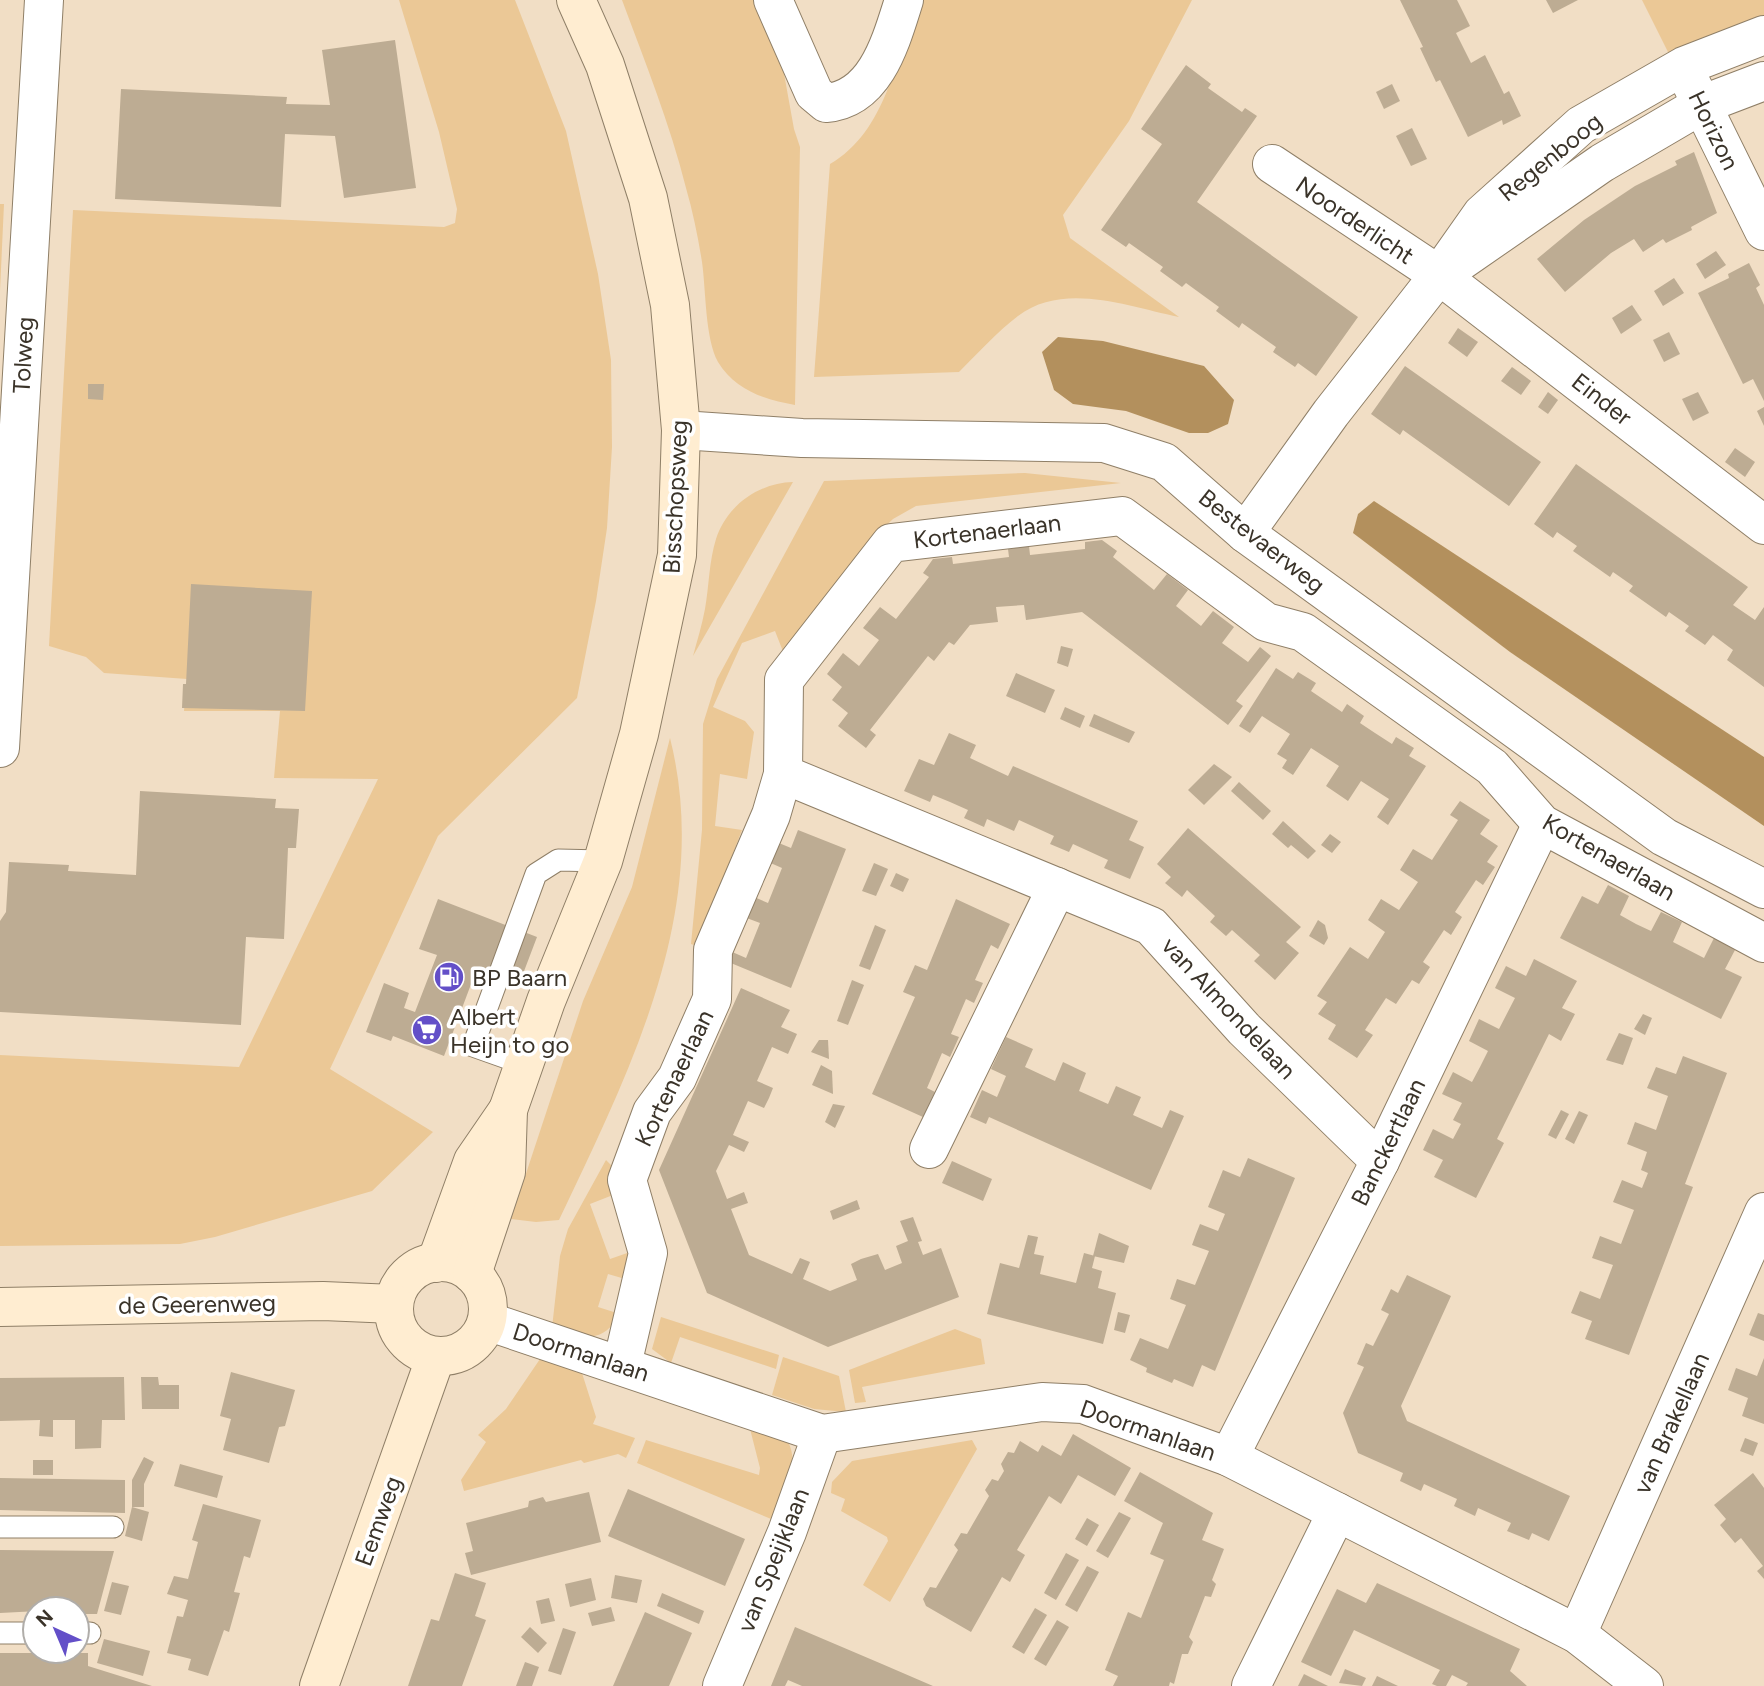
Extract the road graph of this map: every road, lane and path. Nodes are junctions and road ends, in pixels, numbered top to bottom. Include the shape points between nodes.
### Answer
1 (44, 0) edge
2 (576, 0) edge
3 (773, 0) edge
4 (904, 0) edge
5 (1764, 35) edge
6 (1684, 66) junction
7 (1764, 81) edge
8 (1701, 105) junction
9 (1272, 164) dead end
10 (1764, 232) edge
11 (1439, 275) junction
12 (681, 430) junction
13 (1764, 525) edge
14 (1245, 533) junction
15 (1, 709) edge
16 (0, 748) edge
17 (783, 774) junction
18 (1542, 824) junction
19 (603, 861) junction
20 (1057, 887) junction
21 (1764, 889) edge
22 (1764, 943) edge
23 (524, 1064) junction
24 (508, 1110) junction
25 (929, 1149) dead end
26 (1380, 1161) junction
27 (1764, 1212) edge
28 (436, 1263) junction
29 (472, 1273) junction
30 (394, 1304) junction
31 (0, 1307) edge
32 (487, 1321) junction
33 (436, 1356) junction
34 (622, 1365) junction
35 (822, 1434) junction
36 (1229, 1457) junction
37 (1337, 1512) junction
38 (0, 1527) edge
39 (113, 1527) dead end
40 (0, 1633) edge
41 (21, 1633) edge
42 (1577, 1634) junction
43 (318, 1686) edge
44 (722, 1686) edge
45 (1251, 1686) edge
46 (1644, 1686) edge

1 - 15 street, Tolweg
2 - 12 main road, Bisschopsweg via 605,65 648,198 670,305
3 - 4 street via 814,93 826,103 853,96 869,84
5 - 6 street, Regenboog
6 - 8 street, Horizon
6 - 11 street, Regenboog via 1581,125 1482,214
7 - 8 street, Regenboog
8 - 10 street, Horizon
8 - 11 street, Regenboog via 1602,163
9 - 11 street, Noorderlicht
11 - 13 street, Einder
11 - 14 street, Regenboog
12 - 14 street, Bestevaerweg via 802,438 1104,443 1164,462
12 - 19 main road, Bisschopsweg via 677,555 639,734
14 - 21 street, Bestevaerweg via 1664,837
15 - 16 street, Tolweg
17 - 18 street, Kortenaerlaan via 784,680 891,542 1122,516 1266,622 1303,632 1492,767
17 - 20 street, van Almondelaan
17 - 34 street, Kortenaerlaan via 771,815 713,950 712,999 677,1078 653,1112 627,1180 649,1253
18 - 22 street, Kortenaerlaan
18 - 26 street, Banckertlaan
19 - 23 main road, Bisschopsweg
19 - 23 lane via 558,860 536,874 473,1046
20 - 25 street
20 - 26 street, van Almondelaan via 1151,926 1244,1029
23 - 24 main road, Bisschopsweg
24 - 28 main road, Bisschopsweg via 473,1161
24 - 29 main road, Bisschopsweg via 506,1172
26 - 36 street, Banckertlaan
27 - 42 street, van Brakellaan
28 - 29 main road via 461,1266
28 - 30 main road via 407,1276
29 - 32 main road via 483,1287
30 - 31 main road, de Geerenweg
30 - 33 main road via 404,1339 418,1351
32 - 33 main road via 473,1344 449,1356
32 - 34 street, Doormanlaan
33 - 43 main road, Eemweg
34 - 35 street, Doormanlaan
35 - 36 street, Doormanlaan via 1042,1402 1083,1404
35 - 44 street, van Speijklaan via 787,1532
36 - 37 street, Doormanlaan
37 - 42 street, Doormanlaan
37 - 45 street
38 - 39 lane
40 - 41 lane
42 - 46 street, Doormanlaan

